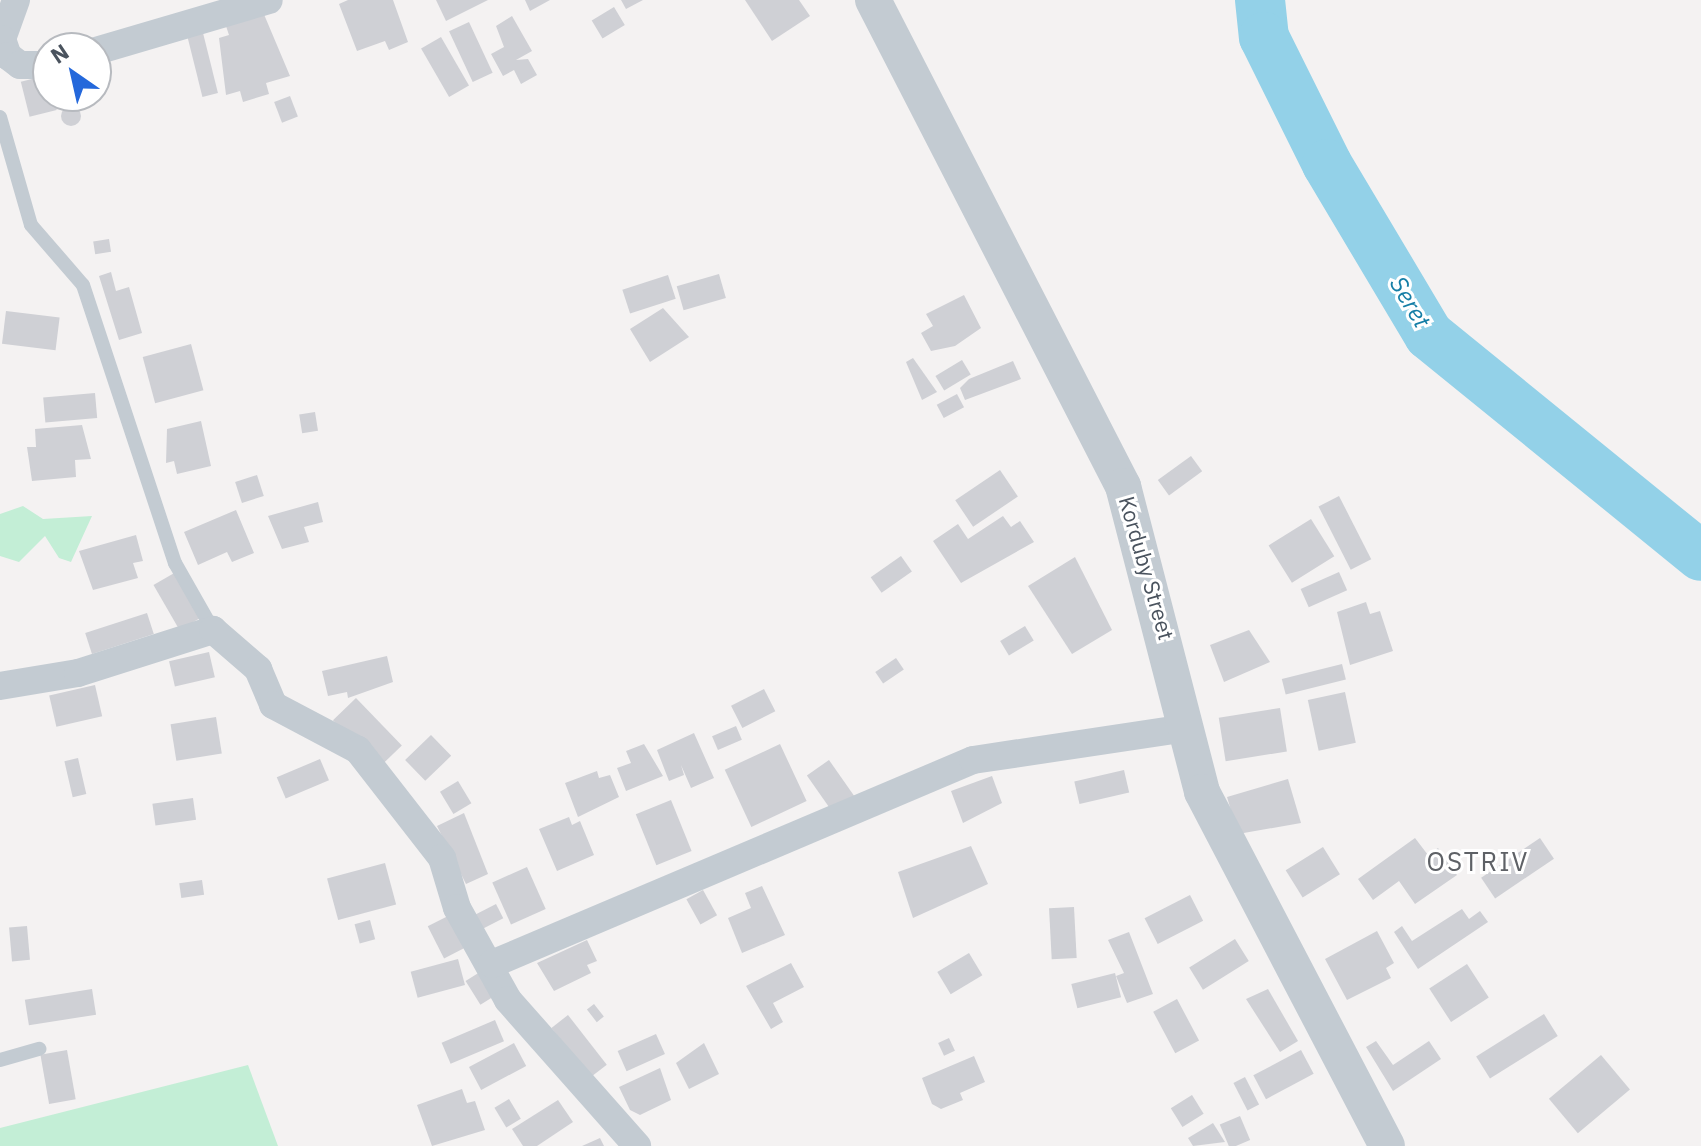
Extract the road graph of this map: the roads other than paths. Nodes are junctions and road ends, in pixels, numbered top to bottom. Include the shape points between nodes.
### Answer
1 (16, 0) edge
2 (269, 0) edge
3 (873, 0) edge
4 (112, 46) edge
5 (4, 61) edge
6 (32, 65) edge
7 (0, 117) edge
8 (213, 630) junction
9 (0, 686) edge
10 (1181, 729) junction
11 (492, 964) junction
12 (39, 1049) dead end
13 (0, 1060) edge
14 (637, 1146) edge
15 (1387, 1146) edge

1 - 5 street via 2,39
2 - 4 street
3 - 10 street, Korduby Street via 1123,486 1174,663
5 - 6 street
7 - 8 lane via 31,225 83,285 175,563
8 - 9 street via 78,673
8 - 11 street via 258,669 273,705 358,750 442,858 457,908
10 - 11 street via 973,760
10 - 15 street, Korduby Street via 1237,868
11 - 14 street via 542,1045
12 - 13 lane

